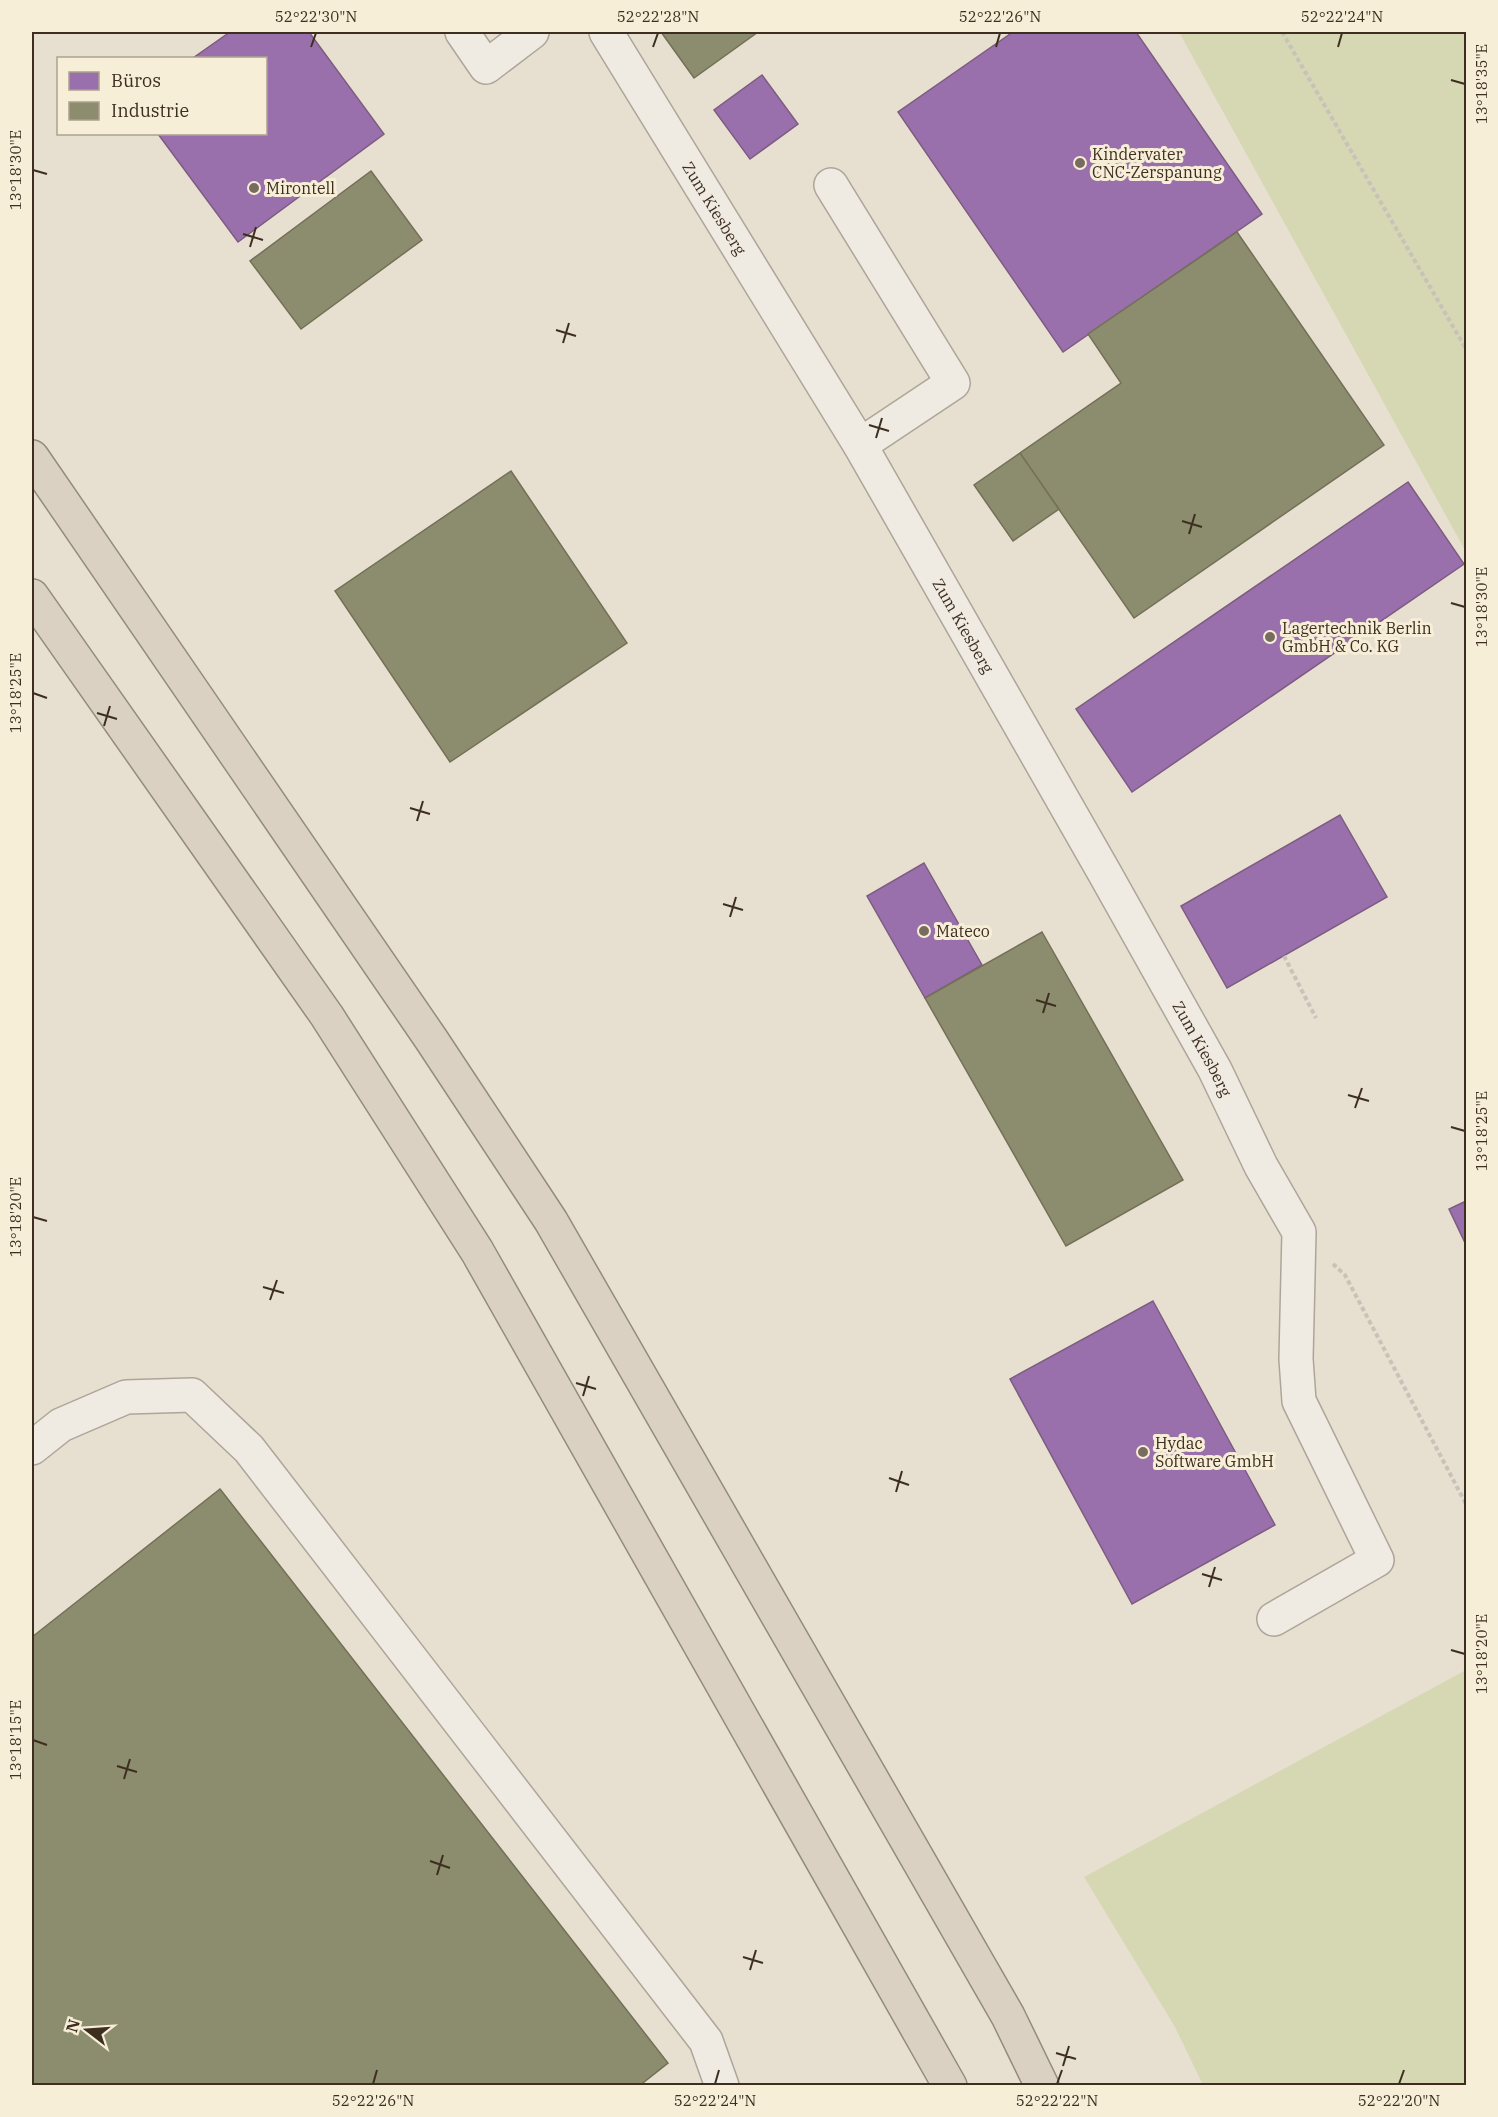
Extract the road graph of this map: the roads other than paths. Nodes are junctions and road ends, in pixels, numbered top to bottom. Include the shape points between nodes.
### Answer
1 (462, 32) edge
2 (532, 32) edge
3 (606, 32) edge
4 (831, 185) dead end
5 (861, 445) junction
6 (32, 457) edge
7 (32, 596) edge
8 (32, 1448) edge
9 (1274, 1619) dead end
10 (722, 2085) edge
11 (950, 2085) edge
12 (1042, 2085) edge

1 - 2 street via 486,67
3 - 5 street, Zum Kiesberg
4 - 5 street via 953,382
5 - 9 street, Zum Kiesberg via 1215,1070 1261,1166 1299,1232 1299,1401 1377,1560
6 - 12 highway via 431,1039 551,1221 1002,2006
7 - 11 highway via 327,1016 477,1251
8 - 10 street via 61,1425 126,1397 192,1395 249,1449 706,2041

